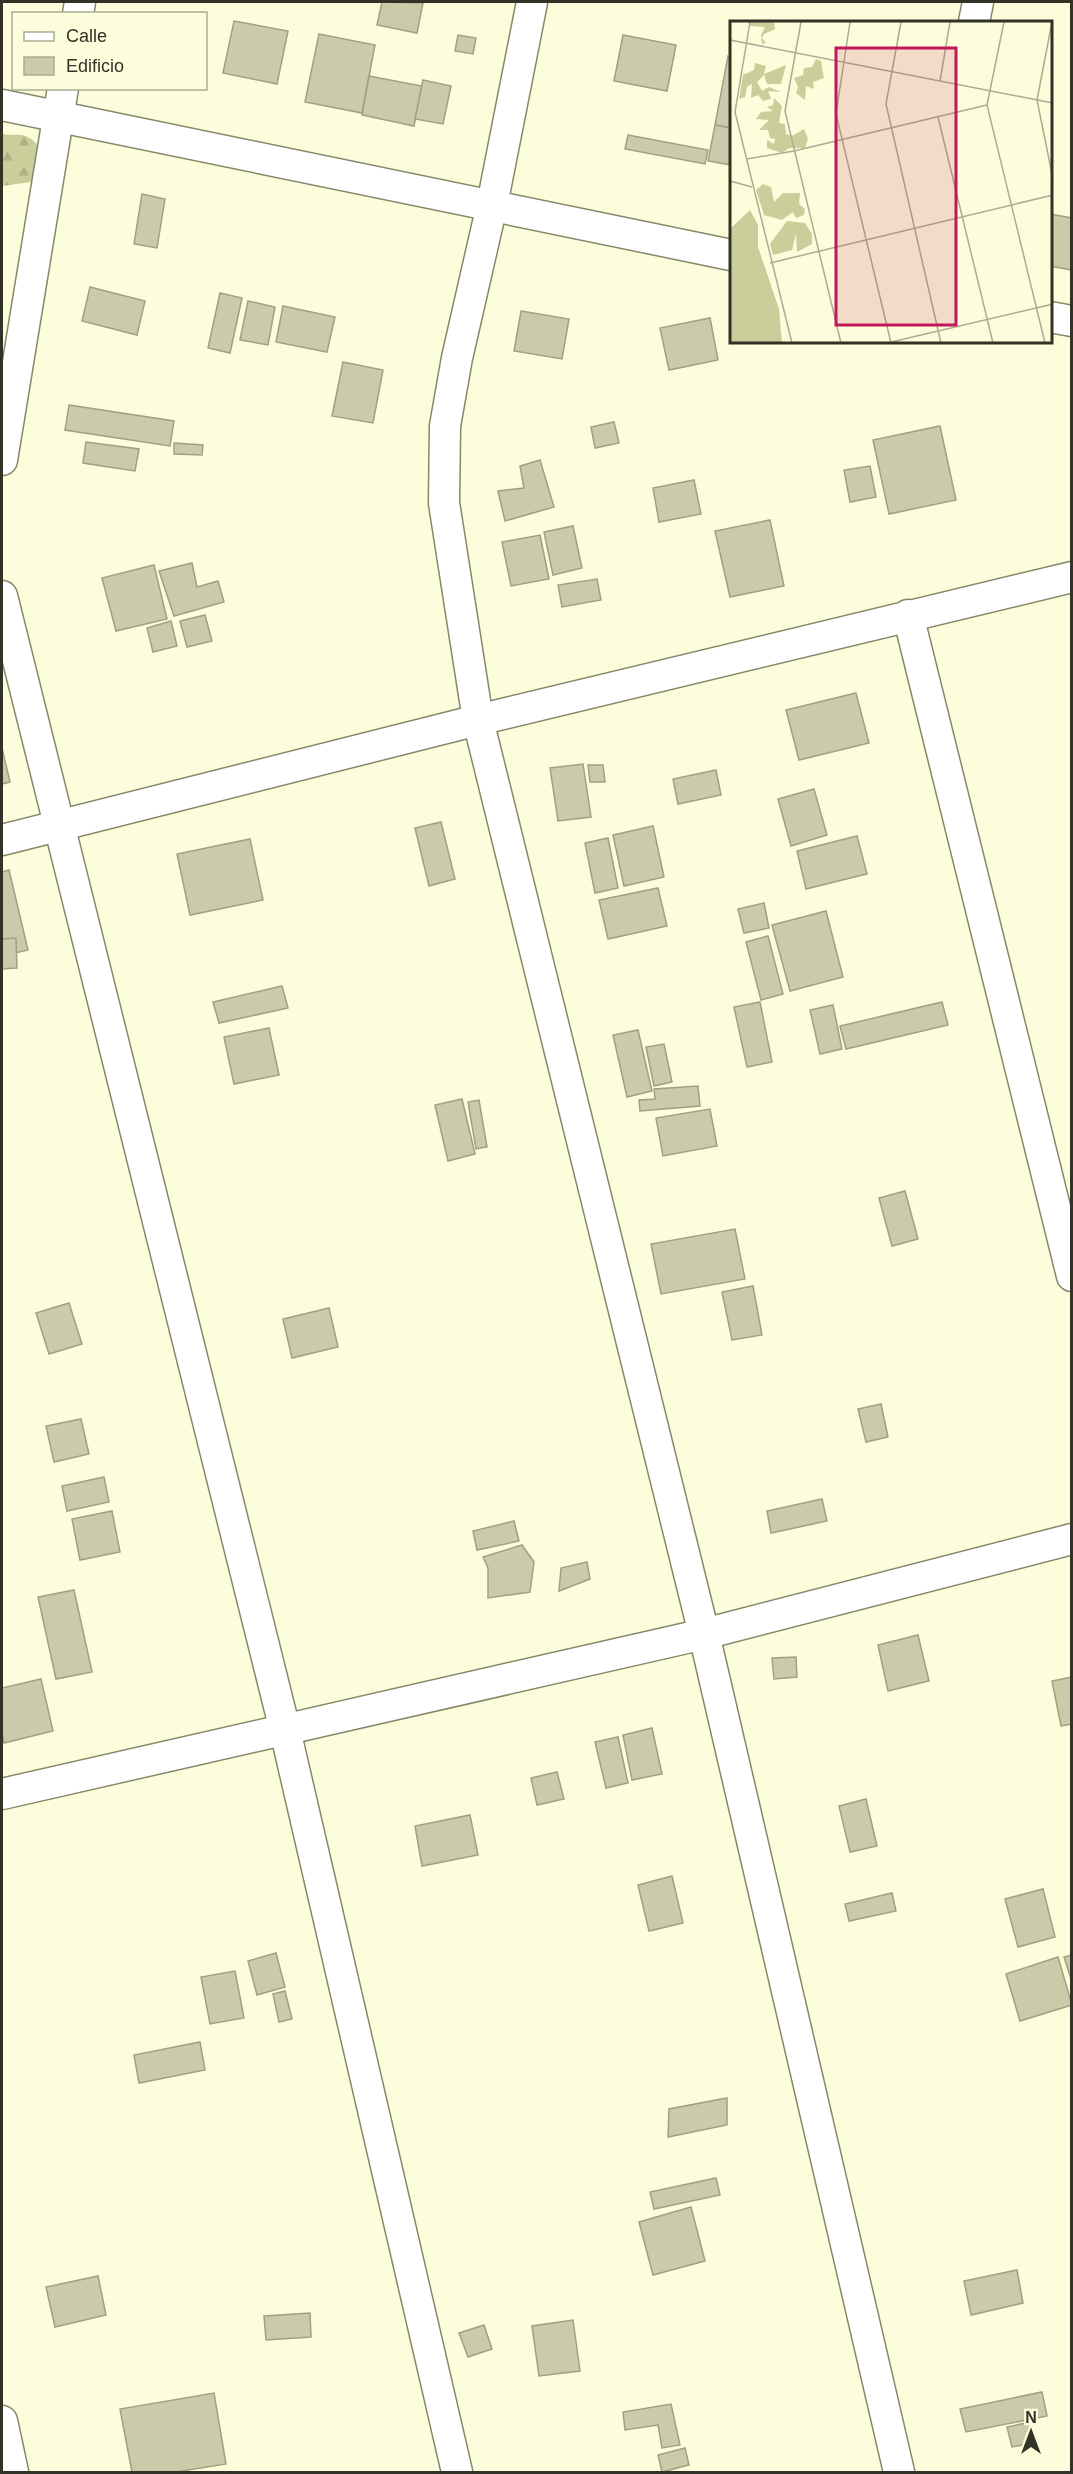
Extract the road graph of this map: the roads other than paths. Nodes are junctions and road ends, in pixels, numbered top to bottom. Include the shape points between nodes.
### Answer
1 (532, 2) edge
2 (978, 2) edge
3 (974, 21) edge
4 (61, 102) edge
5 (2, 105) edge
6 (492, 205) junction
7 (730, 255) edge
8 (1052, 317) edge
9 (1071, 321) edge
10 (2, 460) edge
11 (1071, 577) edge
12 (2, 596) edge
13 (908, 615) junction
14 (478, 720) junction
15 (61, 826) junction
16 (2, 840) edge
17 (1071, 1276) edge
18 (1071, 1539) edge
19 (704, 1634) junction
20 (285, 1730) junction
21 (2, 1794) edge
22 (2, 2421) edge
23 (13, 2472) edge
24 (457, 2472) edge
25 (899, 2472) edge

1 - 6 street
2 - 3 street
4 - 5 street
4 - 6 street
4 - 10 street
6 - 7 street
6 - 14 street via 445,426 444,503
8 - 9 street
11 - 13 street
12 - 15 street
13 - 14 street
13 - 17 street
14 - 15 street
14 - 19 street
15 - 16 street
15 - 20 street
18 - 19 street
19 - 20 street
19 - 25 street
20 - 21 street
20 - 24 street
22 - 23 street

